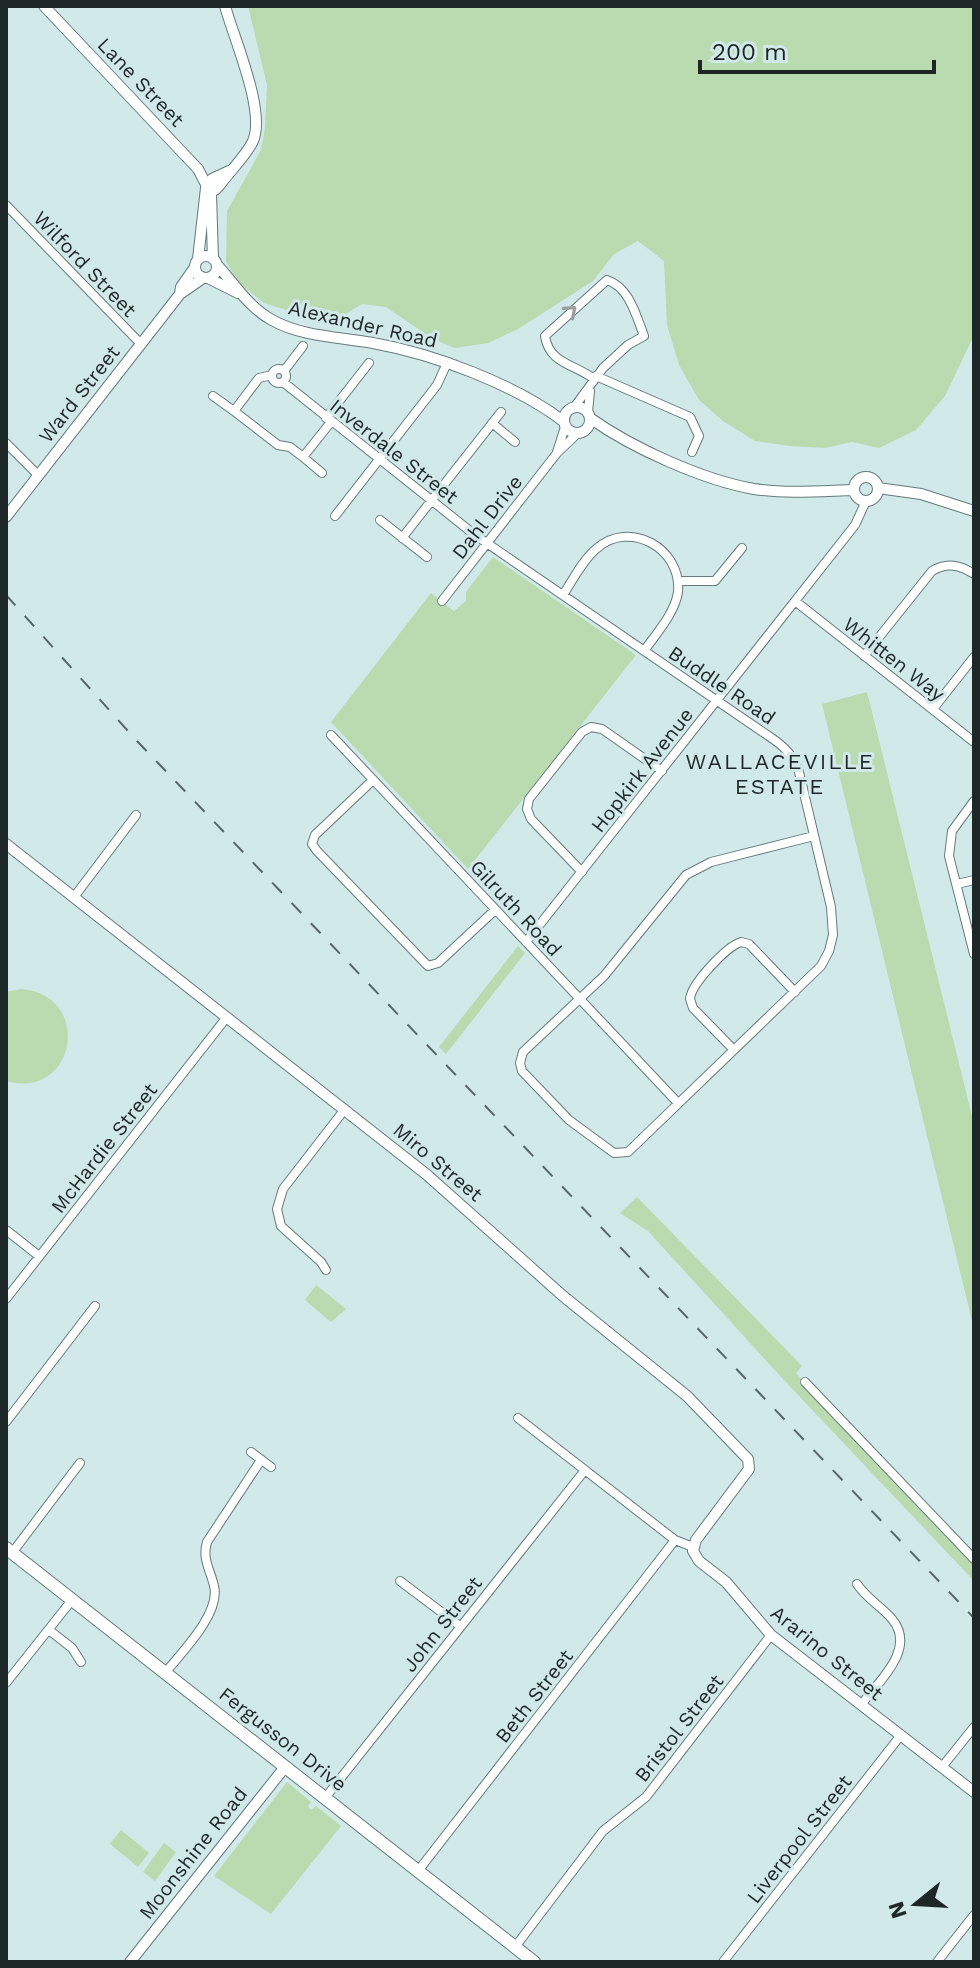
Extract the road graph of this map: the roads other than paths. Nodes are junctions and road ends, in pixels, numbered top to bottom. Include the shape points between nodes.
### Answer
1 (44, 6) edge
2 (225, 6) edge
3 (206, 188) junction
4 (6, 205) edge
5 (215, 262) junction
6 (196, 263) junction
7 (206, 278) junction
8 (180, 294) junction
9 (240, 294) junction
10 (141, 344) junction
11 (303, 346) dead end
12 (369, 363) dead end
13 (447, 363) junction
14 (284, 371) junction
15 (272, 375) junction
16 (593, 380) junction
17 (283, 382) junction
18 (213, 396) dead end
19 (528, 398) junction
20 (572, 407) junction
21 (234, 411) junction
22 (501, 412) dead end
23 (589, 415) junction
24 (328, 420) junction
25 (492, 423) junction
26 (564, 424) junction
27 (581, 432) junction
28 (515, 442) dead end
29 (630, 442) junction
30 (6, 443) edge
31 (692, 452) dead end
32 (557, 453) junction
33 (303, 457) junction
34 (379, 459) junction
35 (322, 473) dead end
36 (38, 475) junction
37 (878, 488) junction
38 (854, 490) junction
39 (432, 500) junction
40 (866, 501) junction
41 (974, 511) edge
42 (335, 516) dead end
43 (6, 517) edge
44 (380, 520) dead end
45 (402, 538) junction
46 (487, 543) junction
47 (742, 548) dead end
48 (427, 557) dead end
49 (974, 574) edge
50 (678, 581) junction
51 (563, 595) junction
52 (442, 601) dead end
53 (795, 601) junction
54 (644, 651) junction
55 (864, 656) junction
56 (974, 657) edge
57 (717, 701) junction
58 (933, 709) junction
59 (337, 738) dead end
60 (974, 742) edge
61 (662, 771) junction
62 (373, 780) junction
63 (974, 801) edge
64 (136, 815) dead end
65 (814, 836) junction
66 (6, 844) edge
67 (582, 872) junction
68 (974, 880) edge
69 (957, 884) junction
70 (74, 897) junction
71 (495, 910) junction
72 (526, 942) junction
73 (974, 954) edge
74 (795, 992) junction
75 (580, 999) junction
76 (227, 1017) junction
77 (734, 1050) junction
78 (678, 1103) junction
79 (345, 1109) junction
80 (6, 1230) edge
81 (39, 1256) junction
82 (326, 1270) dead end
83 (6, 1299) edge
84 (95, 1306) dead end
85 (805, 1382) dead end
86 (518, 1418) dead end
87 (6, 1422) edge
88 (251, 1452) dead end
89 (261, 1460) junction
90 (80, 1463) dead end
91 (271, 1467) dead end
92 (585, 1470) junction
93 (675, 1540) junction
94 (693, 1547) junction
95 (9, 1550) edge
96 (974, 1559) edge
97 (400, 1581) dead end
98 (857, 1584) dead end
99 (72, 1600) junction
100 (460, 1626) junction
101 (49, 1630) junction
102 (771, 1635) junction
103 (81, 1662) dead end
104 (165, 1673) junction
105 (6, 1683) edge
106 (861, 1705) junction
107 (974, 1727) edge
108 (901, 1735) junction
109 (285, 1767) junction
110 (942, 1767) junction
111 (974, 1792) edge
112 (325, 1798) junction
113 (418, 1871) junction
114 (974, 1915) edge
115 (515, 1947) junction
116 (130, 1962) edge
117 (534, 1962) edge
118 (723, 1962) edge
119 (937, 1962) edge

1 - 3 street, Lane Street via 198,169
2 - 3 street via 257,120 248,149
3 - 5 street via 211,194
3 - 6 street, Ward Street
4 - 10 street, Wilford Street
5 - 6 street via 204,256
5 - 7 street via 214,274
5 - 9 street, Alexander Road
6 - 7 street via 197,274
6 - 8 street, Ward Street
7 - 8 street, Ward Street
7 - 9 street, Alexander Road
8 - 10 street, Ward Street
9 - 13 street, Alexander Road via 270,319 297,331 406,350
10 - 36 street, Ward Street
11 - 14 street
12 - 24 street
13 - 19 street, Alexander Road
13 - 34 street via 437,385
14 - 15 street via 277,369
14 - 17 street
15 - 17 street, Inverdale Street via 275,382
15 - 21 street via 259,378
16 -> 16 street via 557,360 545,336 607,280 629,298 644,336
16 - 20 street
16 - 23 street
16 - 31 street via 690,417 699,436
17 - 24 street, Inverdale Street
18 - 21 street
19 - 20 street, Alexander Road
19 - 26 street, Alexander Road
20 - 23 street, Alexander Road via 582,407
20 - 26 street
21 - 33 street
22 - 25 street
23 - 27 street via 589,425
23 - 29 street, Alexander Road
24 - 33 street
24 - 34 street, Inverdale Street
25 - 28 street
25 - 39 street
26 - 27 street, Alexander Road
26 - 32 street, Dahl Drive
27 - 29 street, Alexander Road
27 - 32 street, Dahl Drive
29 - 38 street, Alexander Road via 739,486
30 - 36 street
32 - 46 street, Dahl Drive
33 - 35 street
34 - 39 street, Inverdale Street
34 - 42 street
36 - 43 street, Ward Street
37 - 38 street via 865,477
37 - 40 street
37 - 41 street via 921,494
38 - 40 street
39 - 45 street
39 - 46 street, Inverdale Street
40 - 53 street, Hopkirk Avenue via 855,525
44 - 45 street
45 - 48 street
46 - 51 street, Buddle Road
46 - 52 street, Dahl Drive
47 - 50 street via 715,581
49 - 55 street via 954,565 932,571
50 - 51 street via 661,548 642,538 624,537 596,549
50 - 54 street via 675,605
51 - 54 street, Buddle Road
53 - 55 street, Whitten Way
53 - 57 street, Hopkirk Avenue
54 - 57 street, Buddle Road
55 - 58 street, Whitten Way
56 - 58 street
57 - 61 street, Hopkirk Avenue
57 - 65 street, Buddle Road via 792,758
58 - 60 street, Whitten Way
59 - 62 street, Gilruth Road
61 - 67 street, Hopkirk Avenue
61 - 67 street via 602,729 582,732 529,799 527,809
62 - 71 street, Gilruth Road
62 - 71 street via 315,835 312,844 317,851 428,966 438,963
63 - 69 street via 952,831 949,856
64 - 70 street
65 - 74 street, Buddle Road via 833,935 821,966
65 - 75 street via 692,870
66 - 70 street, Miro Street
67 - 72 street, Hopkirk Avenue
68 - 69 street
69 - 73 street
70 - 76 street, Miro Street
71 - 72 street, Gilruth Road
72 - 75 street, Gilruth Road
74 - 77 street, Buddle Road
74 - 77 street via 749,944 729,948 694,987 690,999
75 - 78 street, Gilruth Road
75 - 78 street, Buddle Road via 521,1057 522,1071 545,1096 571,1122 620,1154
76 - 79 street, Miro Street
76 - 81 street, McHardie Street
77 - 78 street, Buddle Road
79 - 82 street via 278,1200 281,1226
79 - 94 street, Miro Street via 687,1396 748,1459 744,1478
80 - 81 street
81 - 83 street, McHardie Street
84 - 87 street
85 - 96 street
86 - 92 street, Ararino Street
88 - 89 street
89 - 91 street
89 - 104 street via 207,1542 204,1553 215,1587 214,1607
90 - 95 street
92 - 93 street, Ararino Street
92 - 100 street, John Street
93 - 94 street, Ararino Street
93 - 113 street, Beth Street
94 - 102 street, Ararino Street via 699,1561 726,1582
95 - 99 main road, Fergusson Drive
97 - 100 street
98 - 106 street via 890,1617 901,1641 894,1662
99 - 101 street
99 - 104 main road, Fergusson Drive
100 - 112 street, John Street
101 - 103 street
101 - 105 street
102 - 106 street, Ararino Street
102 - 115 street, Bristol Street via 646,1797 603,1831
104 - 109 main road, Fergusson Drive
106 - 108 street, Ararino Street
107 - 110 street
108 - 110 street, Ararino Street
108 - 118 street, Liverpool Street
109 - 112 main road, Fergusson Drive
109 - 116 street, Moonshine Road
110 - 111 street, Ararino Street
112 - 113 main road, Fergusson Drive
113 - 115 main road, Fergusson Drive
114 - 119 street
115 - 117 main road, Fergusson Drive

